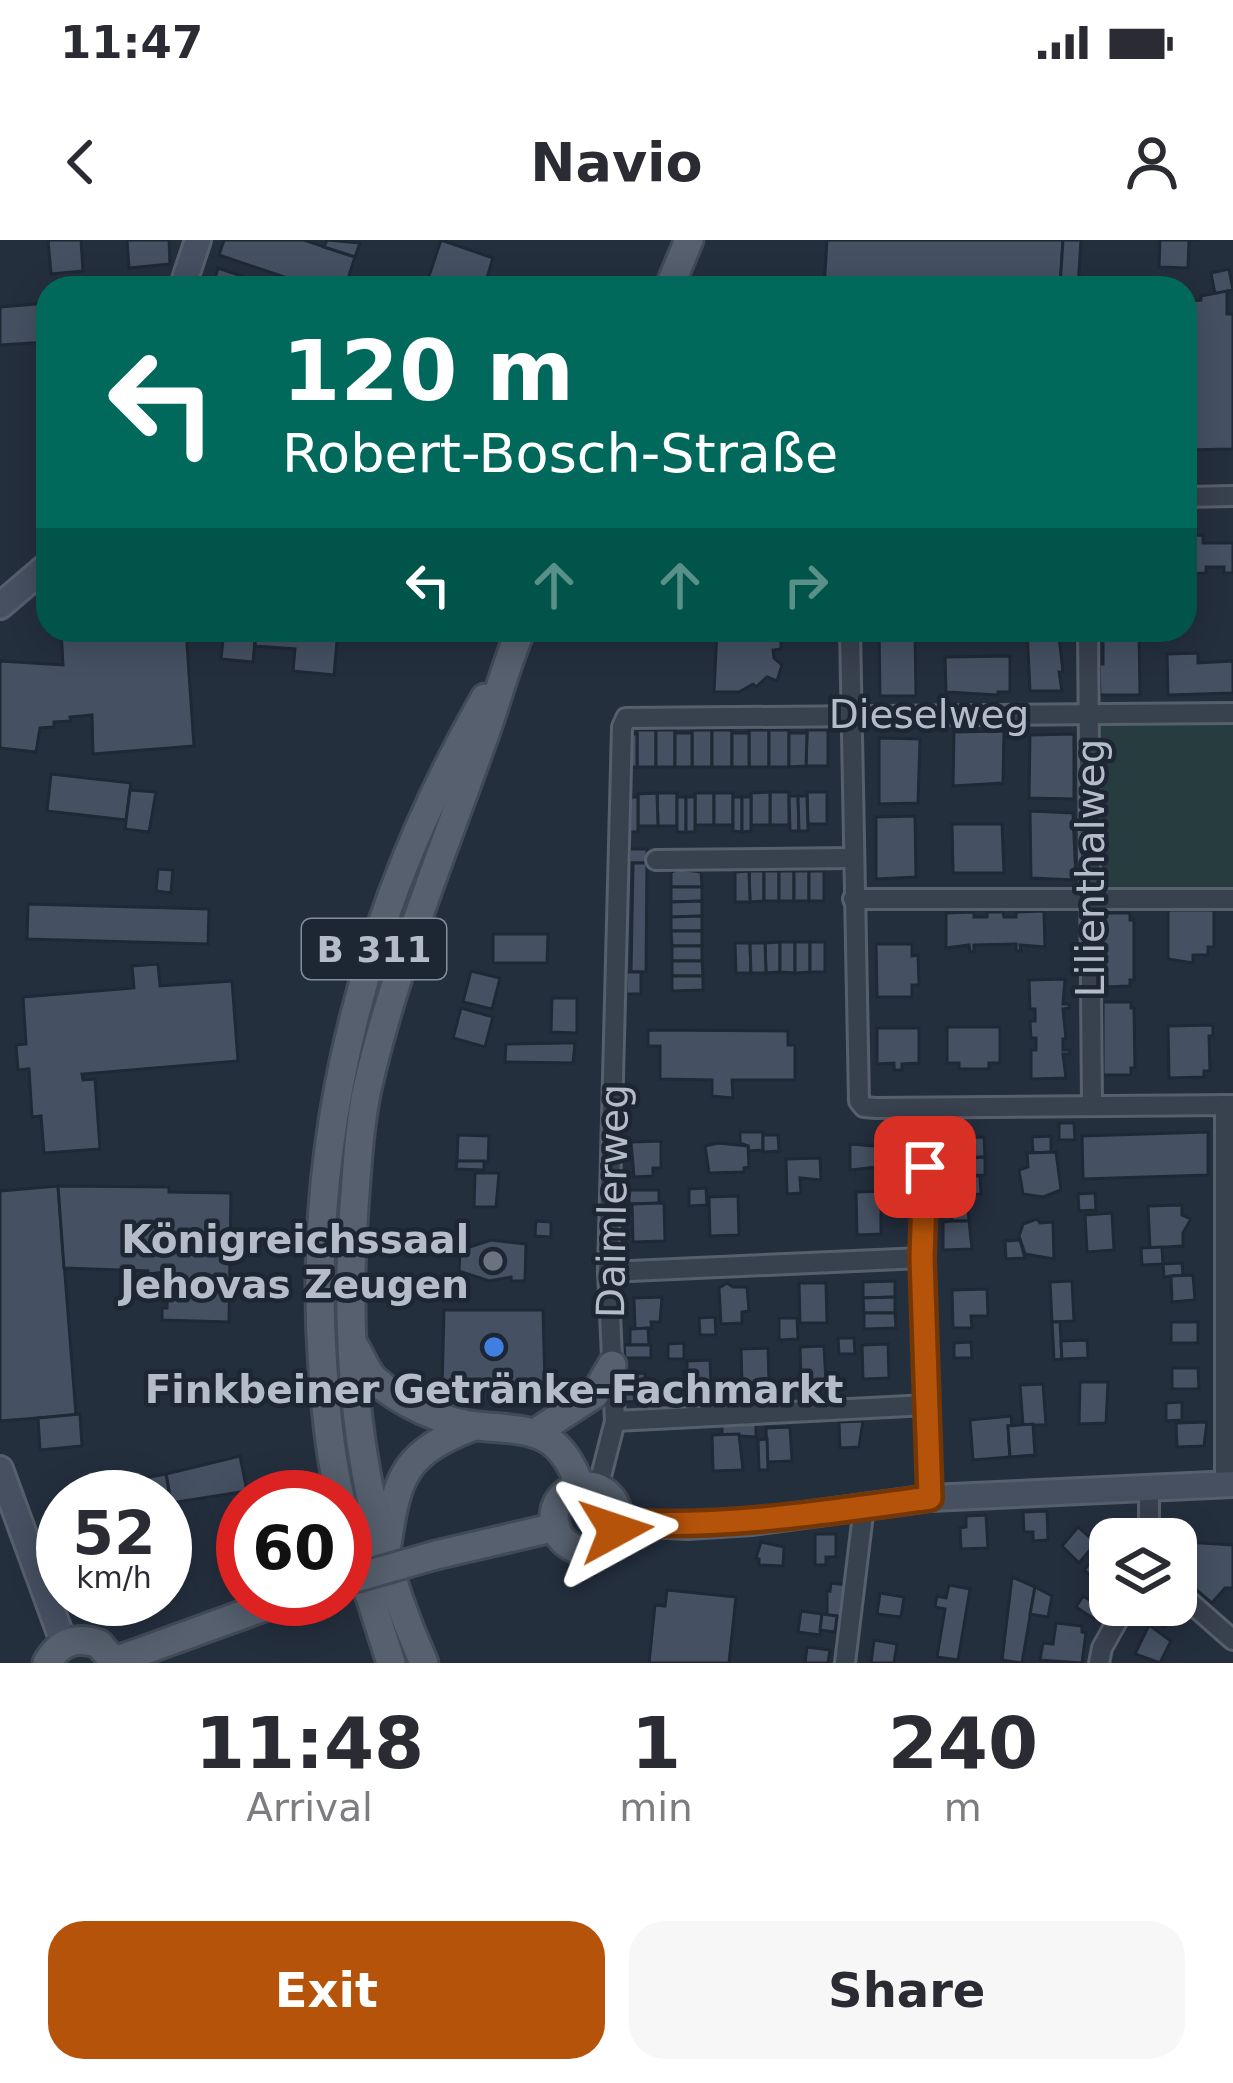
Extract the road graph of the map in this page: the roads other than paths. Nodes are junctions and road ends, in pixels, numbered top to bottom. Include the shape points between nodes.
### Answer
1 (198, 240) edge
2 (689, 240) edge
3 (186, 276) edge
4 (674, 276) edge
5 (1197, 496) edge
6 (1233, 496) edge
7 (36, 575) edge
8 (0, 606) edge
9 (515, 642) edge
10 (516, 642) edge
11 (850, 642) edge
12 (1088, 642) edge
13 (850, 713) junction
14 (1089, 713) junction
15 (1233, 713) edge
16 (626, 718) joint
17 (852, 859) junction
18 (656, 860) dead end
19 (1090, 898) junction
20 (1233, 898) edge
21 (853, 899) junction
22 (1229, 1105) edge
23 (1092, 1106) junction
24 (925, 1167) dead end
25 (922, 1258) junction
26 (608, 1273) junction
27 (1229, 1315) edge
28 (351, 1337) junction
29 (612, 1365) junction
30 (928, 1405) junction
31 (614, 1421) junction
32 (474, 1426) junction
33 (538, 1431) junction
34 (0, 1469) edge
35 (336, 1470) edge
36 (1229, 1484) edge
37 (1149, 1486) junction
38 (589, 1487) junction
39 (930, 1498) junction
40 (864, 1506) junction
41 (1149, 1518) edge
42 (618, 1522) junction
43 (556, 1527) junction
44 (385, 1561) junction
45 (372, 1573) edge
46 (372, 1602) edge
47 (1197, 1608) edge
48 (216, 1625) edge
49 (1114, 1626) edge
50 (1233, 1640) edge
51 (56, 1653) edge
52 (115, 1662) edge
53 (391, 1663) edge
54 (424, 1663) edge
55 (845, 1663) edge
56 (1099, 1663) edge

1 - 3 street
2 - 4 main road
5 - 6 street
7 - 8 street
9 - 35 main road, B 311 via 432,803 347,1034 318,1269
10 - 28 main road, B 311 via 405,955 366,1092
11 - 13 street
12 - 14 street, Lilienthalweg
13 - 14 street, Dieselweg
13 - 16 street, Dieselweg
13 - 17 street
14 - 15 street, Dieselweg
14 - 19 street, Lilienthalweg
16 - 26 street, Daimlerweg
17 - 18 street
17 - 21 street
19 - 20 street
19 - 21 street
19 - 23 street, Lilienthalweg
21 - 23 street via 857,1091 864,1107
22 - 23 street
22 - 27 street
24 - 25 street
25 - 26 street
25 - 30 street
26 - 29 street, Daimlerweg
27 - 36 street
28 - 32 main road via 371,1377 410,1405
28 - 44 main road, B 311
29 - 31 street, Daimlerweg
29 - 33 main road via 595,1394
30 - 31 street
30 - 39 street
31 - 38 street, Daimlerweg
32 - 33 main road
32 - 44 main road via 432,1446 404,1474
33 - 38 main road
34 - 51 street
36 - 37 street
37 - 39 street
37 - 41 street
38 - 42 main road via 614,1501
38 - 43 main road via 568,1491 558,1503
39 - 40 street
40 - 42 street via 687,1526
40 - 55 street
42 - 43 main road via 610,1539 589,1550 566,1543
43 - 45 main road, bridge
44 - 54 main road, B 311
46 - 53 main road
47 - 50 street
48 - 52 main road
49 - 56 street
51 - 52 main road via 88,1640

